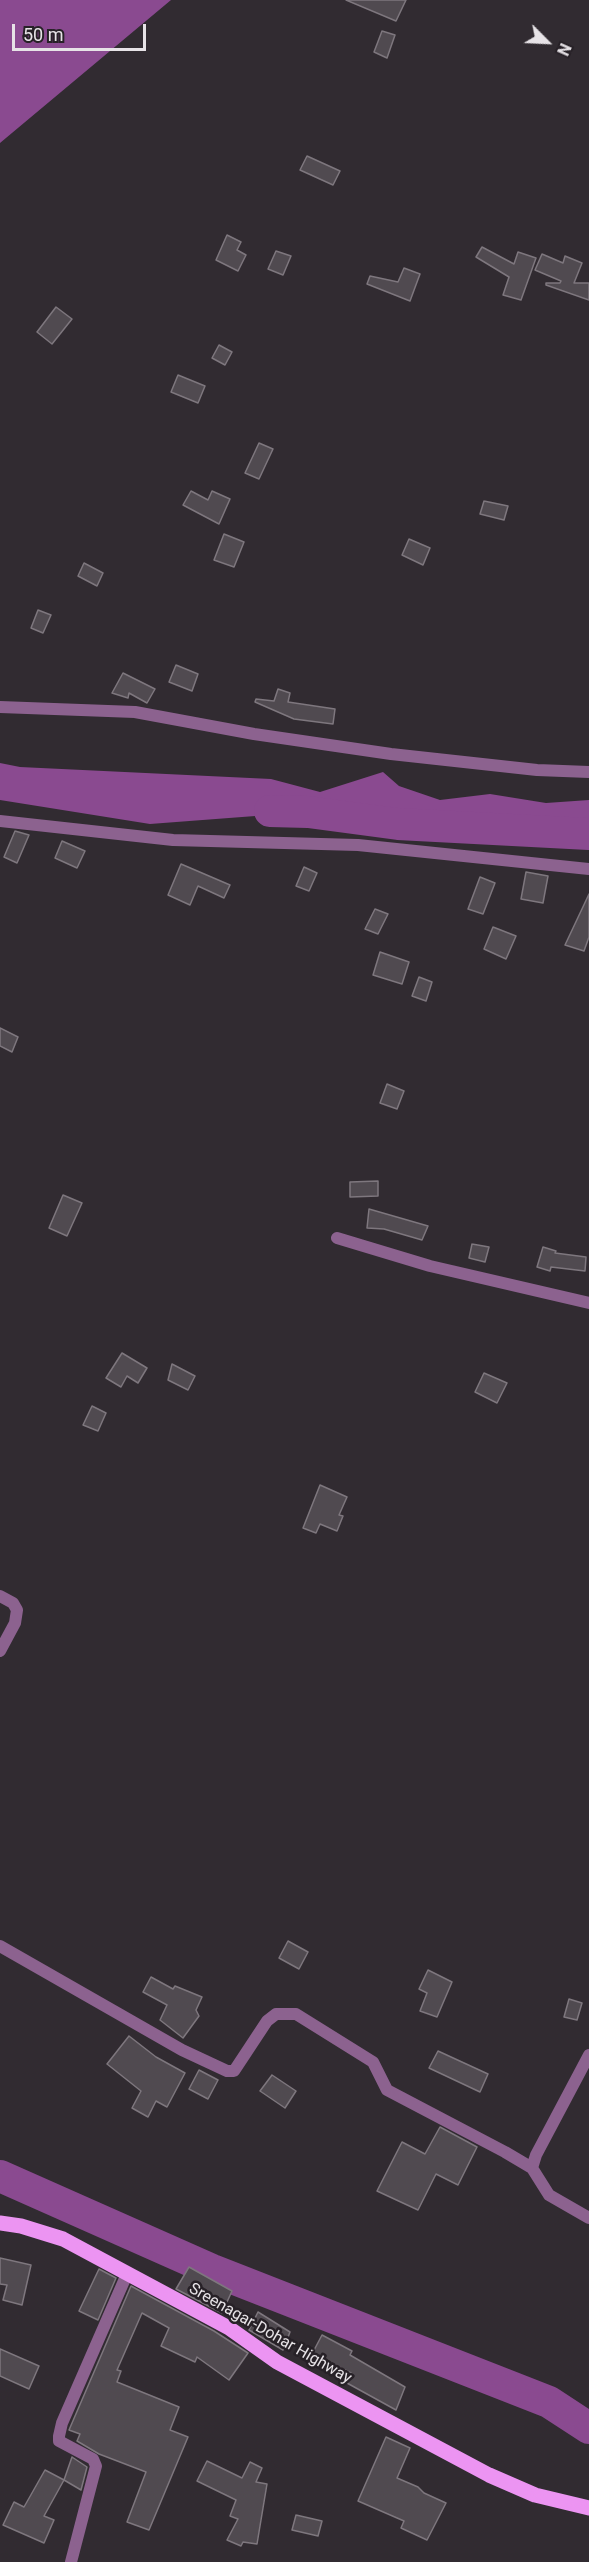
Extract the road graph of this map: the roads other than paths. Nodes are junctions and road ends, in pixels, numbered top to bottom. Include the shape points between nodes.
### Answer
1 (0, 707) edge
2 (589, 772) edge
3 (0, 821) edge
4 (589, 869) edge
5 (337, 1238) dead end
6 (589, 1303) edge
7 (0, 1596) edge
8 (0, 1651) edge
9 (0, 1946) edge
10 (589, 2055) edge
11 (532, 2168) junction
12 (589, 2218) edge
13 (0, 2223) edge
14 (127, 2274) junction
15 (588, 2508) edge
16 (71, 2562) edge

1 - 2 street via 135,712 391,754
3 - 4 street via 173,840 358,845
5 - 6 street via 430,1266
7 - 8 street via 17,1610 15,1623
9 - 11 street via 226,2071 234,2071 267,2021 276,2014 296,2014 373,2062 387,2090
10 - 11 street
11 - 12 street via 549,2195
13 - 14 main road, Sreenagar-Dohar Highway via 63,2239
14 - 15 main road, Sreenagar-Dohar Highway via 229,2328 277,2362 489,2475 535,2495
14 - 16 street via 58,2436 59,2441 93,2460 96,2466

